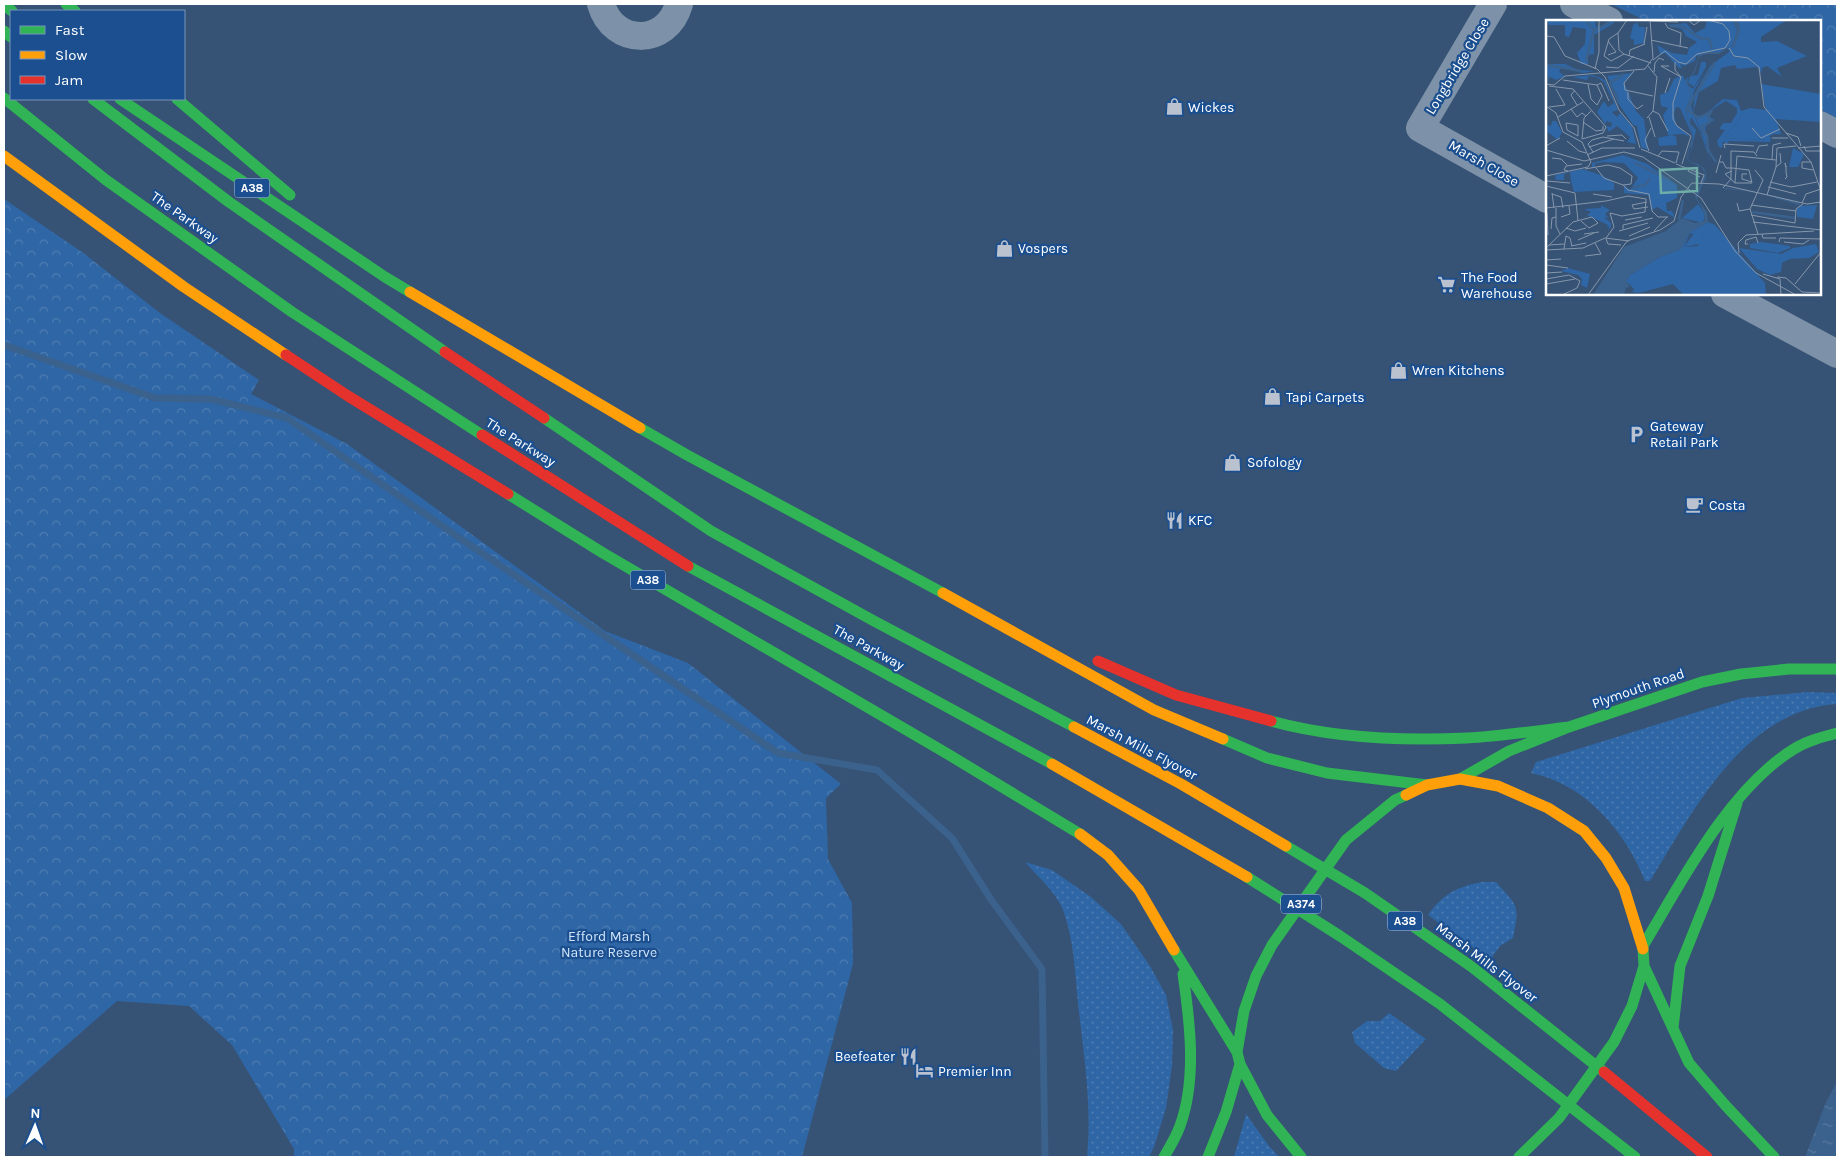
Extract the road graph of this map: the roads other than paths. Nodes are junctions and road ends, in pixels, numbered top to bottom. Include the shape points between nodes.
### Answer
1 (601, 4) edge
2 (679, 4) edge
3 (1493, 4) edge
4 (1574, 4) edge
5 (1607, 20) edge
6 (4, 98) edge
7 (94, 100) edge
8 (121, 100) edge
9 (178, 100) edge
10 (1821, 126) edge
11 (1420, 128) joint
12 (1837, 134) edge
13 (4, 156) edge
14 (1546, 198) edge
15 (296, 200) dead end
16 (310, 213) dead end
17 (385, 277) junction
18 (1729, 295) edge
19 (1837, 354) edge
20 (952, 598) junction
21 (1059, 644) dead end
22 (1086, 656) dead end
23 (1837, 669) edge
24 (1074, 727) joint
25 (1569, 727) junction
26 (1837, 733) edge
27 (1460, 779) junction
28 (1427, 785) junction
29 (1737, 803) junction
30 (1643, 946) junction
31 (1181, 962) junction
32 (1644, 966) junction
33 (1673, 1028) junction
34 (1237, 1052) junction
35 (1240, 1064) junction
36 (1164, 1157) edge
37 (1208, 1157) edge
38 (1301, 1157) edge
39 (1519, 1157) edge
40 (1635, 1157) edge
41 (1707, 1157) edge
42 (1774, 1157) edge

1 - 2 street via 611,24 620,31 644,36 666,26
3 - 11 street, Longbridge Close
4 - 5 street
6 - 40 main road, The Parkway / A38, bridge via 106,180 292,312 422,398 683,563 1052,764 1245,876 1440,1004
7 - 24 main road, The Parkway / A38 via 229,202 710,531
8 - 17 main road, A38
9 - 15 main road, A38
10 - 12 street
11 - 14 street, Marsh Close
13 - 31 main road, A38 via 184,287 348,396 603,554 1076,831 1108,855 1139,890
16 - 17 main road, A38
17 - 20 main road, A38 via 688,456
18 - 19 street
20 - 21 main road, A38
20 - 28 main road, A38 via 1154,710 1267,758 1327,773
22 - 25 main road via 1176,694 1298,729 1376,738 1467,738
23 - 25 main road, Plymouth Road via 1789,669 1702,682
24 - 41 main road, Marsh Mills Flyover / A38, bridge via 1181,784 1365,893 1472,967
25 - 27 main road, Plymouth Road via 1509,751
26 - 29 main road via 1814,739 1789,752
27 - 28 main road, A374
27 - 30 main road, A374 via 1498,786 1548,808 1584,831 1624,888
28 - 34 main road, A374 via 1395,800 1340,848 1272,945 1256,976 1244,1011
29 - 30 main road via 1704,845
29 - 33 main road via 1708,896 1680,966
30 - 32 main road, A374
31 - 34 main road, A38
31 - 36 main road, A38 via 1191,1045 1188,1080 1181,1124
32 - 33 main road
32 - 39 main road, A374 via 1632,1006 1614,1042 1559,1118
33 - 42 main road via 1689,1063
34 - 35 main road, A374
35 - 37 main road
35 - 38 main road, A374 via 1267,1115

